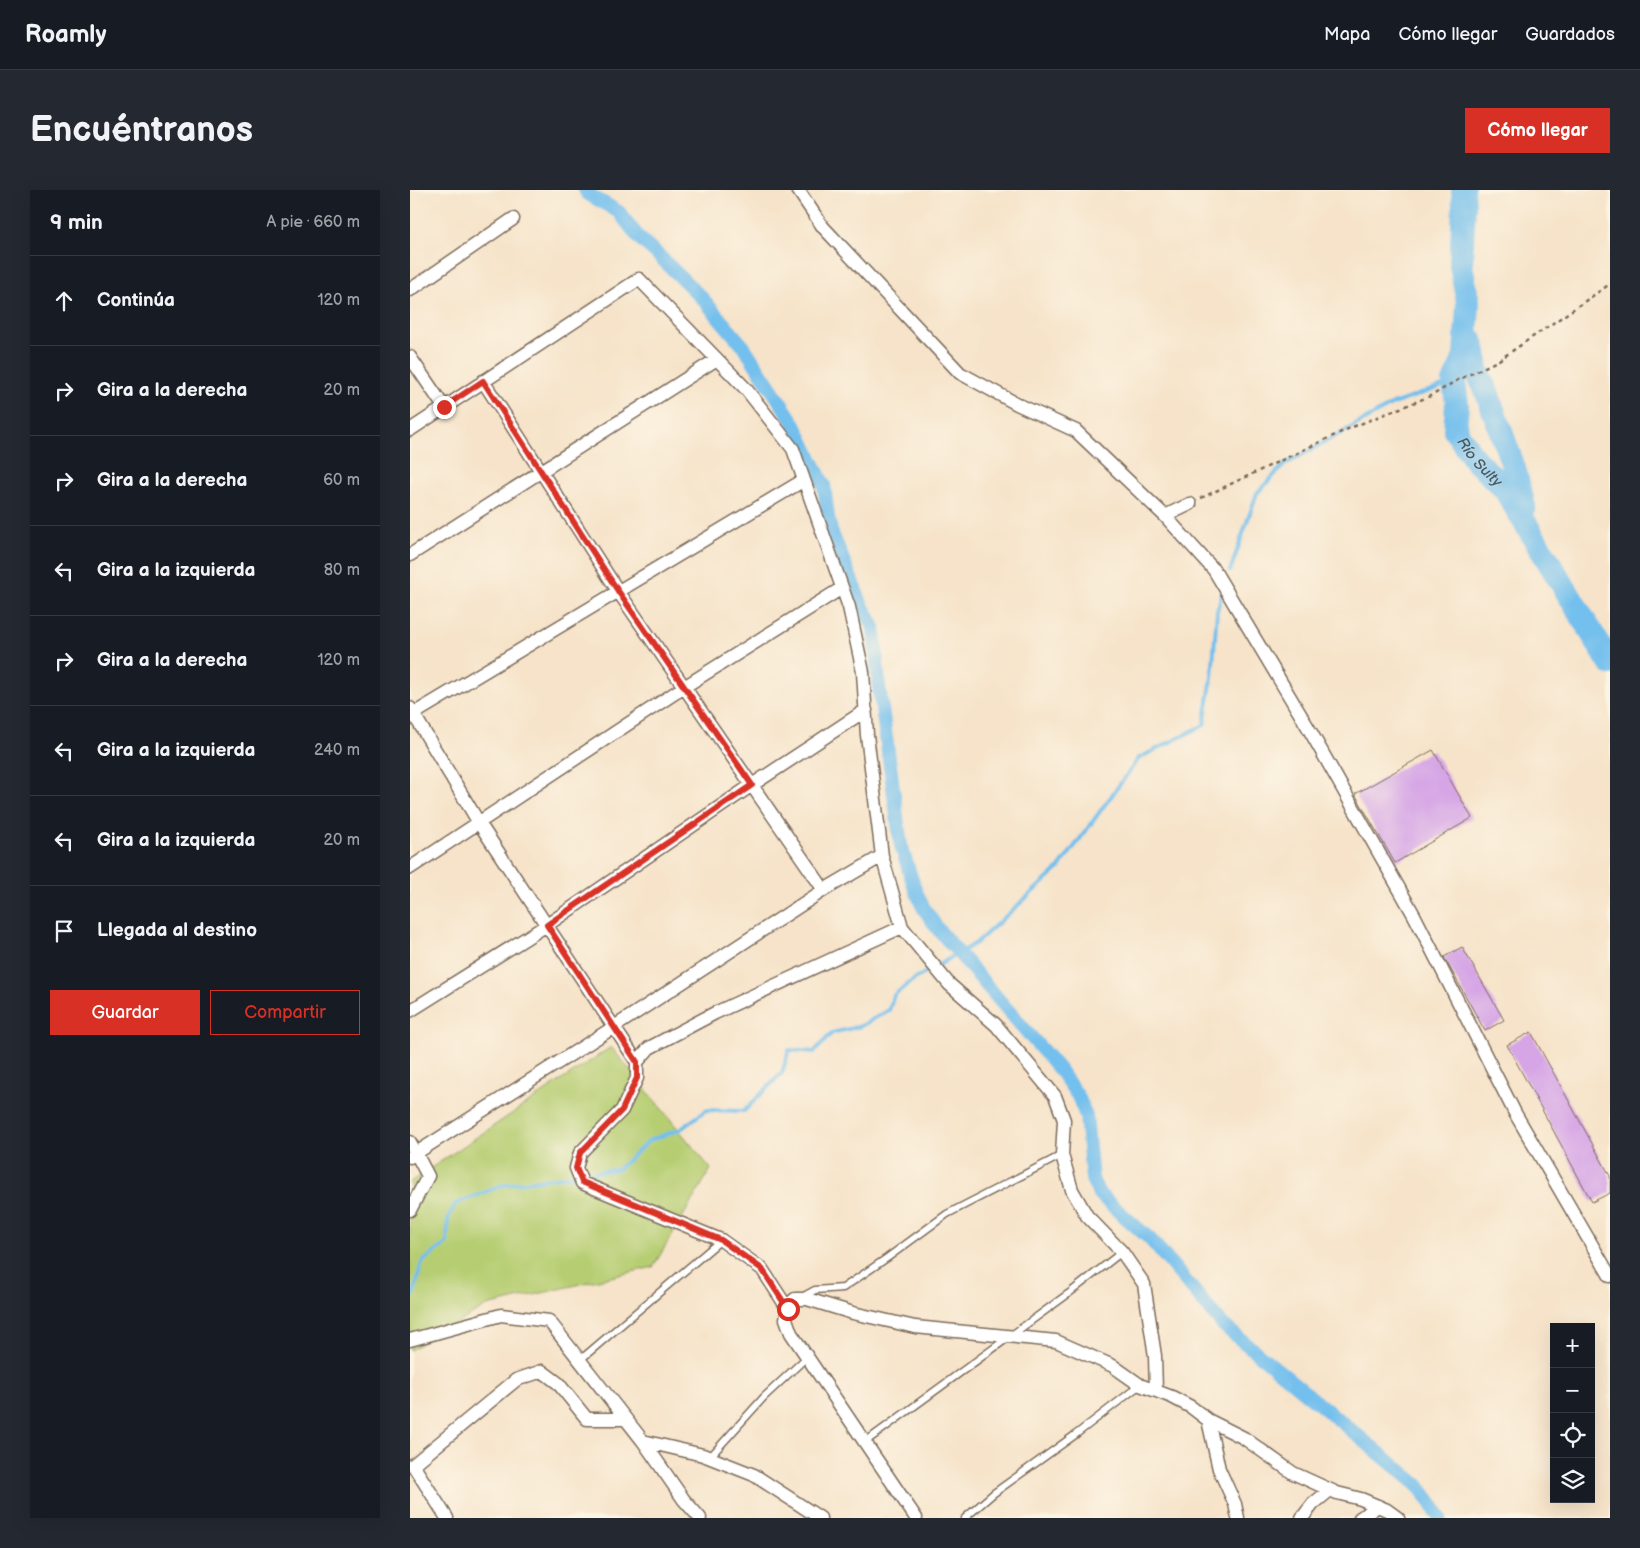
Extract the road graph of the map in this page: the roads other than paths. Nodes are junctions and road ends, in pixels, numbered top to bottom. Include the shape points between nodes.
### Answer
1 (798, 190) edge
2 (513, 219) dead end
3 (410, 290) edge
4 (410, 357) edge
5 (717, 360) junction
6 (483, 381) junction
7 (444, 407) junction
8 (410, 430) edge
9 (541, 472) junction
10 (804, 480) junction
11 (1190, 504) road end
12 (1165, 516) junction
13 (410, 556) edge
14 (842, 588) junction
15 (618, 591) junction
16 (684, 687) junction
17 (866, 710) junction
18 (411, 712) edge
19 (752, 785) junction
20 (479, 823) junction
21 (882, 856) junction
22 (410, 868) edge
23 (824, 890) junction
24 (547, 925) junction
25 (902, 927) junction
26 (410, 1010) edge
27 (614, 1027) junction
28 (637, 1062) junction
29 (412, 1150) edge
30 (1062, 1155) junction
31 (410, 1210) edge
32 (721, 1240) junction
33 (1122, 1252) junction
34 (1610, 1276) edge
35 (798, 1299) junction
36 (788, 1309) junction
37 (1010, 1336) junction
38 (410, 1340) edge
39 (807, 1357) junction
40 (580, 1360) junction
41 (1140, 1385) junction
42 (1156, 1391) junction
43 (626, 1419) junction
44 (1208, 1420) junction
45 (643, 1441) junction
46 (865, 1442) junction
47 (710, 1457) junction
48 (411, 1466) edge
49 (1330, 1490) junction
50 (1378, 1506) junction
51 (447, 1518) edge
52 (700, 1518) edge
53 (820, 1518) edge
54 (916, 1518) edge
55 (965, 1518) edge
56 (1238, 1518) edge
57 (1302, 1518) edge
58 (1360, 1518) edge
59 (1398, 1518) edge

1 - 12 street via 824,227 960,373 1016,404 1076,431
2 - 3 street
4 - 7 street
5 - 6 street via 639,279
5 - 9 street
5 - 10 street via 746,389 794,449
6 - 7 street
6 - 9 street
7 - 8 street
9 - 13 street
9 - 15 street
10 - 14 street
10 - 15 street
11 - 12 street
12 - 34 street via 1214,570 1309,729 1414,916 1515,1113
14 - 16 street
14 - 17 street via 863,672
15 - 16 street
15 - 18 street
16 - 19 street
16 - 20 street
17 - 19 street
17 - 21 street
18 - 20 street
19 - 23 street
19 - 24 street
20 - 22 street
20 - 24 street
21 - 23 street
21 - 25 street
23 - 27 street
24 - 26 street
24 - 27 street
25 - 28 street via 715,1013 649,1048
25 - 30 street via 949,984 996,1025 1055,1096 1064,1120
27 - 28 street
27 - 29 street
28 - 32 street via 637,1078 622,1110 580,1153 576,1168 582,1182
29 - 31 street via 428,1176
30 - 33 street via 1072,1190 1088,1216
30 - 35 lane via 947,1214 843,1288 815,1290
32 - 36 street via 762,1269
32 - 40 lane
33 - 37 lane
33 - 42 street via 1144,1284 1155,1356
35 - 36 street via 788,1304
35 - 37 street via 915,1328
36 - 39 street via 786,1319 791,1333
37 - 41 street via 1056,1341 1113,1366
37 - 46 lane
38 - 40 street via 501,1315 549,1320
39 - 46 street
39 - 47 lane via 764,1397
40 - 43 street
41 - 42 street
41 - 55 lane
42 - 44 street via 1191,1406
43 - 45 street
43 - 48 street via 587,1419 558,1383 542,1372 516,1380
44 - 49 street via 1244,1438 1293,1473
44 - 56 street via 1219,1470
45 - 47 street
45 - 52 street
46 - 54 street
47 - 53 street via 754,1475
48 - 51 street
49 - 50 street
49 - 57 street
50 - 58 street
50 - 59 street

